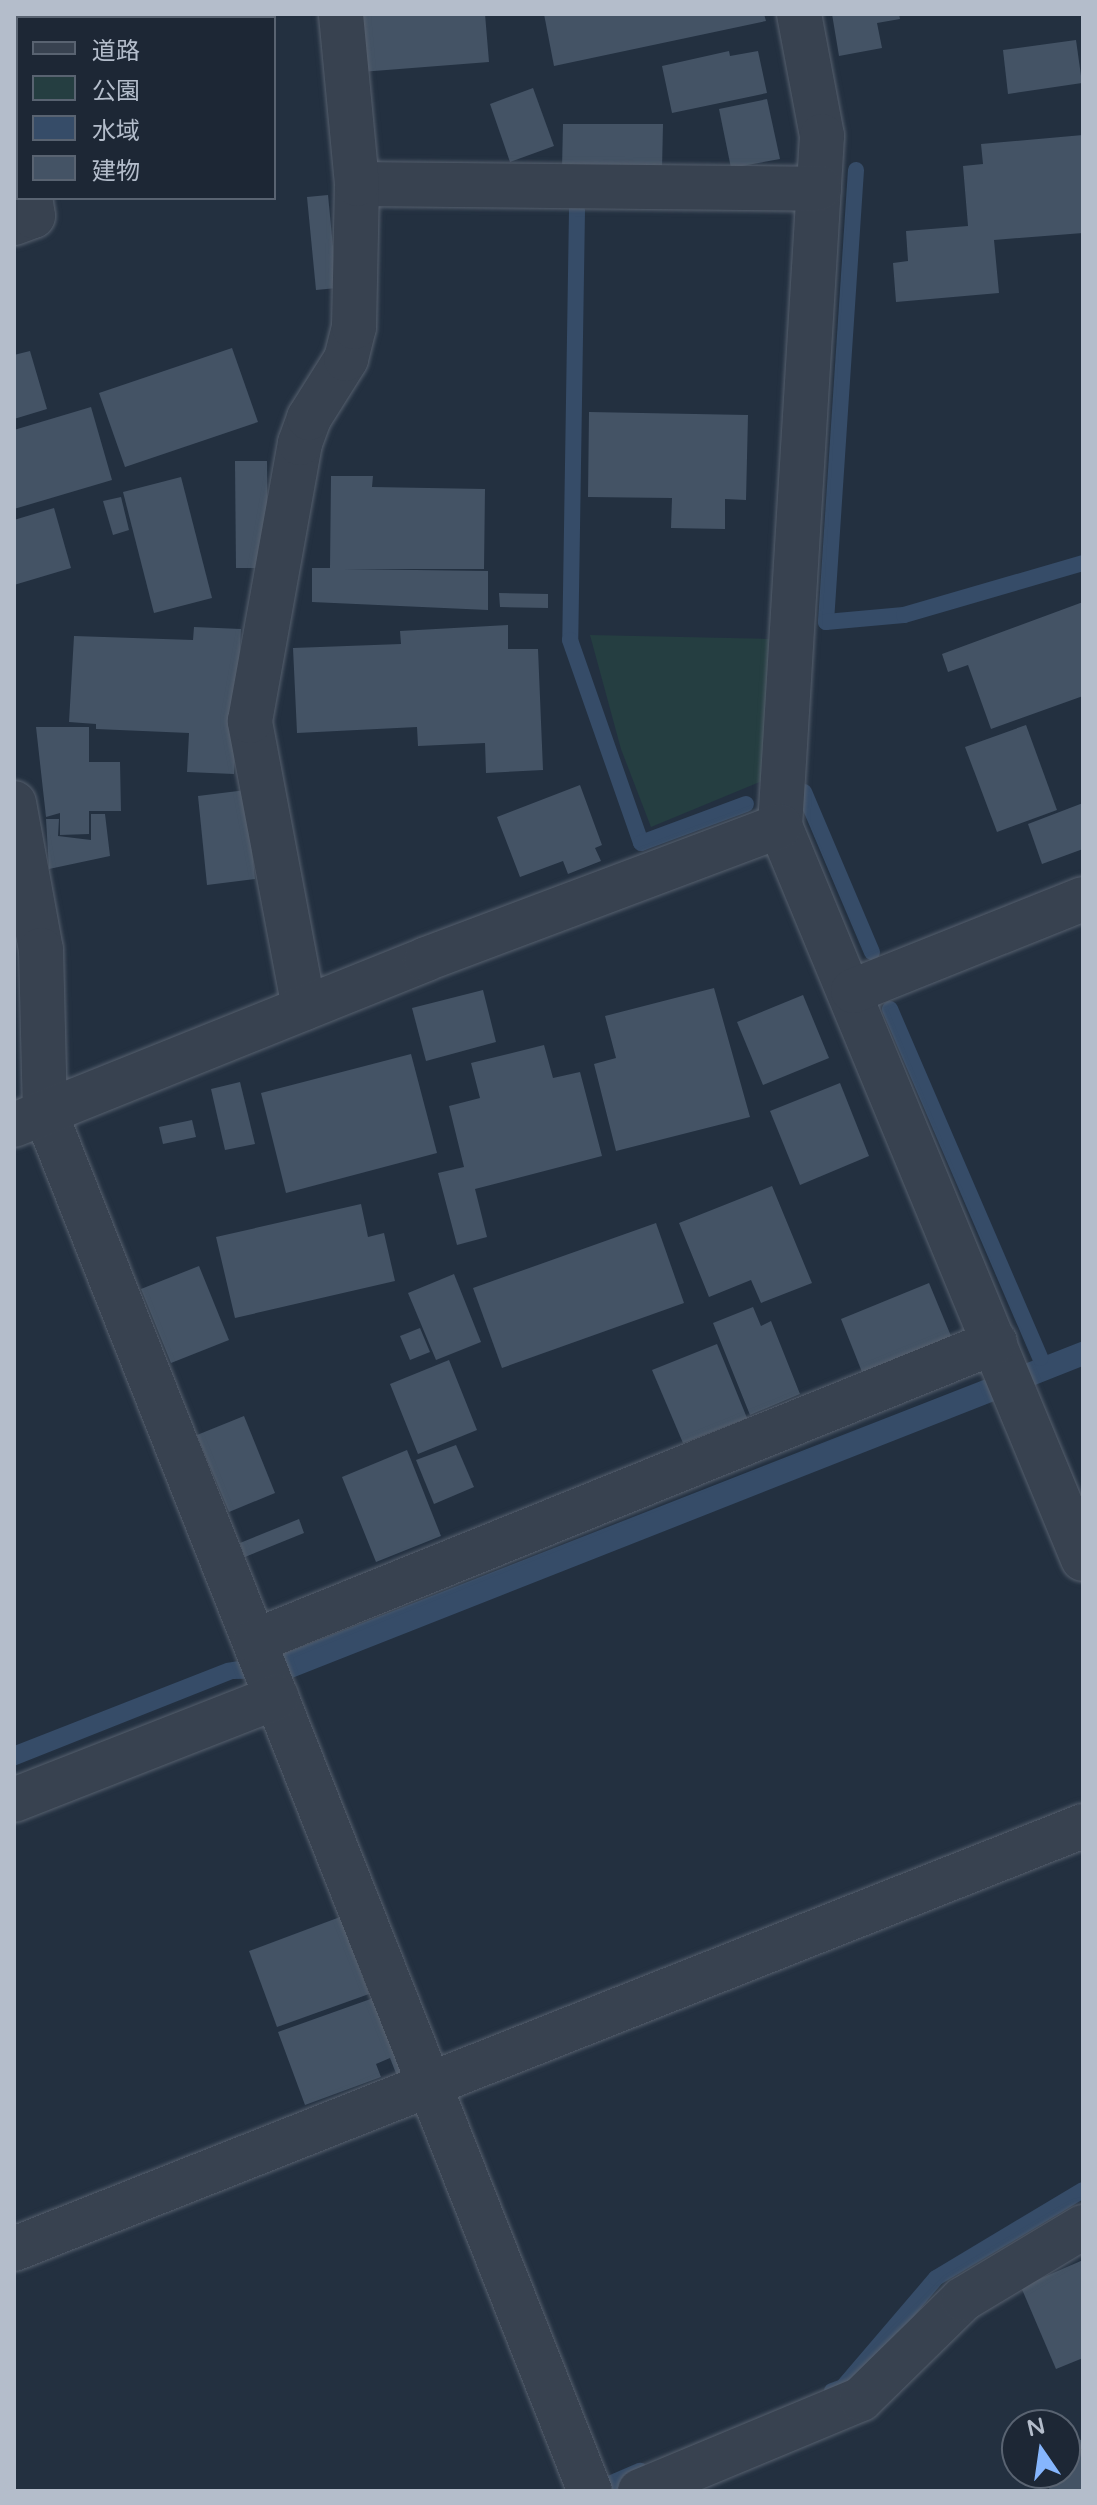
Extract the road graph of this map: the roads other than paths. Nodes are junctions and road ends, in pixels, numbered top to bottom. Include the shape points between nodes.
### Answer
1 (341, 14) edge
2 (799, 14) edge
3 (357, 184) junction
4 (819, 189) junction
5 (14, 803) edge
6 (780, 826) junction
7 (1083, 899) edge
8 (853, 991) junction
9 (304, 1008) junction
10 (29, 1118) edge
11 (999, 1351) junction
12 (1083, 1559) edge
13 (266, 1669) junction
14 (14, 1800) edge
15 (1083, 1826) edge
16 (431, 2086) junction
17 (1083, 2227) edge
18 (14, 2249) edge
19 (590, 2491) edge
20 (640, 2491) edge

1 - 3 street
2 - 4 street via 822,136
3 - 4 street
3 - 9 street via 354,327 346,359 309,418 300,443 250,721
4 - 6 street
5 - 10 street via 41,950
6 - 8 street
6 - 9 street
7 - 8 street
8 - 11 street
9 - 10 street
10 - 13 street
11 - 12 street
11 - 13 street
13 - 14 street
13 - 16 street
15 - 16 street
16 - 18 street
16 - 19 street
17 - 20 street via 963,2299 861,2399

